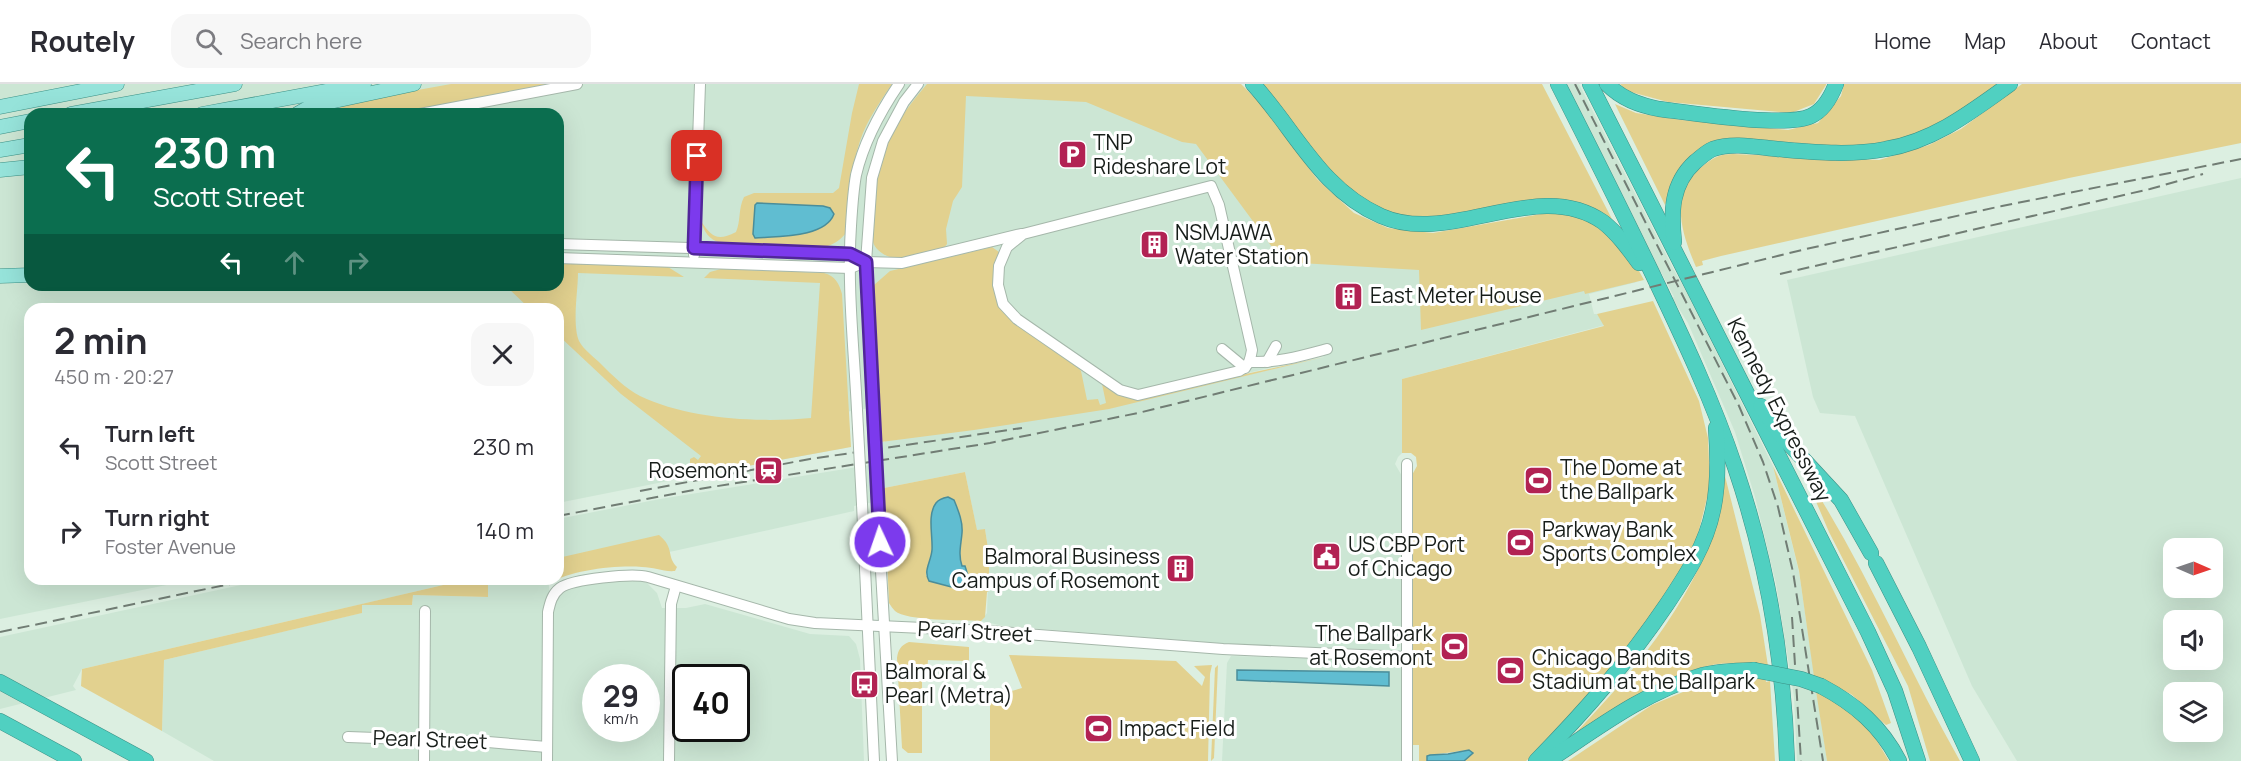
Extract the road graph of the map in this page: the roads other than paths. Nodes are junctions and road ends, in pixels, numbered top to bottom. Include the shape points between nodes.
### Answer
1 (117, 84) edge
2 (235, 84) edge
3 (364, 84) edge
4 (414, 84) edge
5 (578, 84) edge
6 (699, 84) edge
7 (899, 84) edge
8 (918, 84) edge
9 (1253, 84) edge
10 (1558, 84) edge
11 (1590, 84) edge
12 (1608, 84) edge
13 (1836, 84) edge
14 (2010, 84) edge
15 (0, 107) edge
16 (104, 108) edge
17 (234, 108) edge
18 (308, 108) edge
19 (452, 108) edge
20 (24, 123) edge
21 (0, 127) edge
22 (24, 146) edge
23 (0, 150) edge
24 (24, 168) edge
25 (0, 170) edge
26 (1023, 234) junction
27 (564, 244) edge
28 (694, 248) junction
29 (1674, 248) junction
30 (850, 254) junction
31 (564, 258) edge
32 (866, 262) junction
33 (694, 263) junction
34 (850, 268) junction
35 (24, 275) edge
36 (0, 276) edge
37 (1660, 290) junction
38 (1276, 346) dead end
39 (1222, 349) dead end
40 (1327, 349) dead end
41 (1267, 362) junction
42 (1731, 364) junction
43 (1248, 365) junction
44 (1716, 413) junction
45 (1407, 464) dead end
46 (676, 586) junction
47 (425, 611) dead end
48 (869, 626) junction
49 (885, 627) junction
50 (1407, 657) junction
51 (0, 682) edge
52 (0, 721) edge
53 (348, 737) dead end
54 (423, 739) junction
55 (547, 747) junction
56 (74, 761) edge
57 (146, 761) edge
58 (423, 761) edge
59 (547, 761) edge
60 (669, 761) edge
61 (874, 761) edge
62 (892, 761) edge
63 (1407, 761) edge
64 (1536, 761) edge
65 (1548, 761) edge
66 (1787, 761) edge
67 (1899, 761) edge
68 (1918, 761) edge
69 (1972, 761) edge

1 - 15 main road
2 - 16 main road
3 - 17 main road
4 - 18 main road
5 - 19 street
6 - 28 street
7 - 30 street via 872,130 856,176
8 - 32 street via 890,126 877,159 868,204
9 - 37 highway via 1311,160 1347,197 1363,207 1383,217 1414,224 1466,220 1508,210 1566,208 1602,222 1622,240
10 - 37 highway
11 - 29 highway, Kennedy Expressway
12 - 13 highway via 1626,99 1659,109 1789,121 1817,112 1831,97
14 - 29 highway via 1945,129 1906,145 1843,153 1745,146 1714,149 1691,166 1680,181 1674,196
20 - 21 main road
22 - 23 main road
24 - 25 main road
26 - 32 street via 902,263
26 - 43 street via 1007,247 999,266 1003,304 1017,319 1120,390 1138,394 1239,371
26 - 43 street via 1211,186 1219,205 1252,350
27 - 28 street
28 - 30 street
28 - 33 street
29 - 42 highway, Kennedy Expressway
30 - 32 street
30 - 34 street
31 - 33 street
32 - 34 street
32 - 49 street, bridge
33 - 34 street
34 - 48 street, bridge
35 - 36 main road
37 - 44 highway
38 - 41 street
39 - 43 street
40 - 41 street
41 - 43 street
42 - 68 highway, Kennedy Expressway via 1868,632 1895,691
42 - 69 highway via 1780,434 1841,500 1919,647
44 - 64 highway via 1718,480 1704,542 1692,566 1641,643 1586,711
44 - 66 highway via 1745,498 1768,595 1779,660
45 - 50 street
46 - 48 street, Pearl Street via 789,619
46 - 55 street, Pearl Street via 624,574 564,585 554,594 548,612
46 - 60 street via 671,604
47 - 54 street
48 - 49 street, Pearl Street
48 - 61 street
49 - 50 street, Pearl Street
49 - 62 street
50 - 63 street
51 - 57 highway
52 - 56 highway
53 - 54 street, Pearl Street
54 - 55 street, Pearl Street
54 - 58 street
55 - 59 street
65 - 67 highway, bridge via 1656,694 1703,675 1754,670 1793,677 1845,699 1879,731

